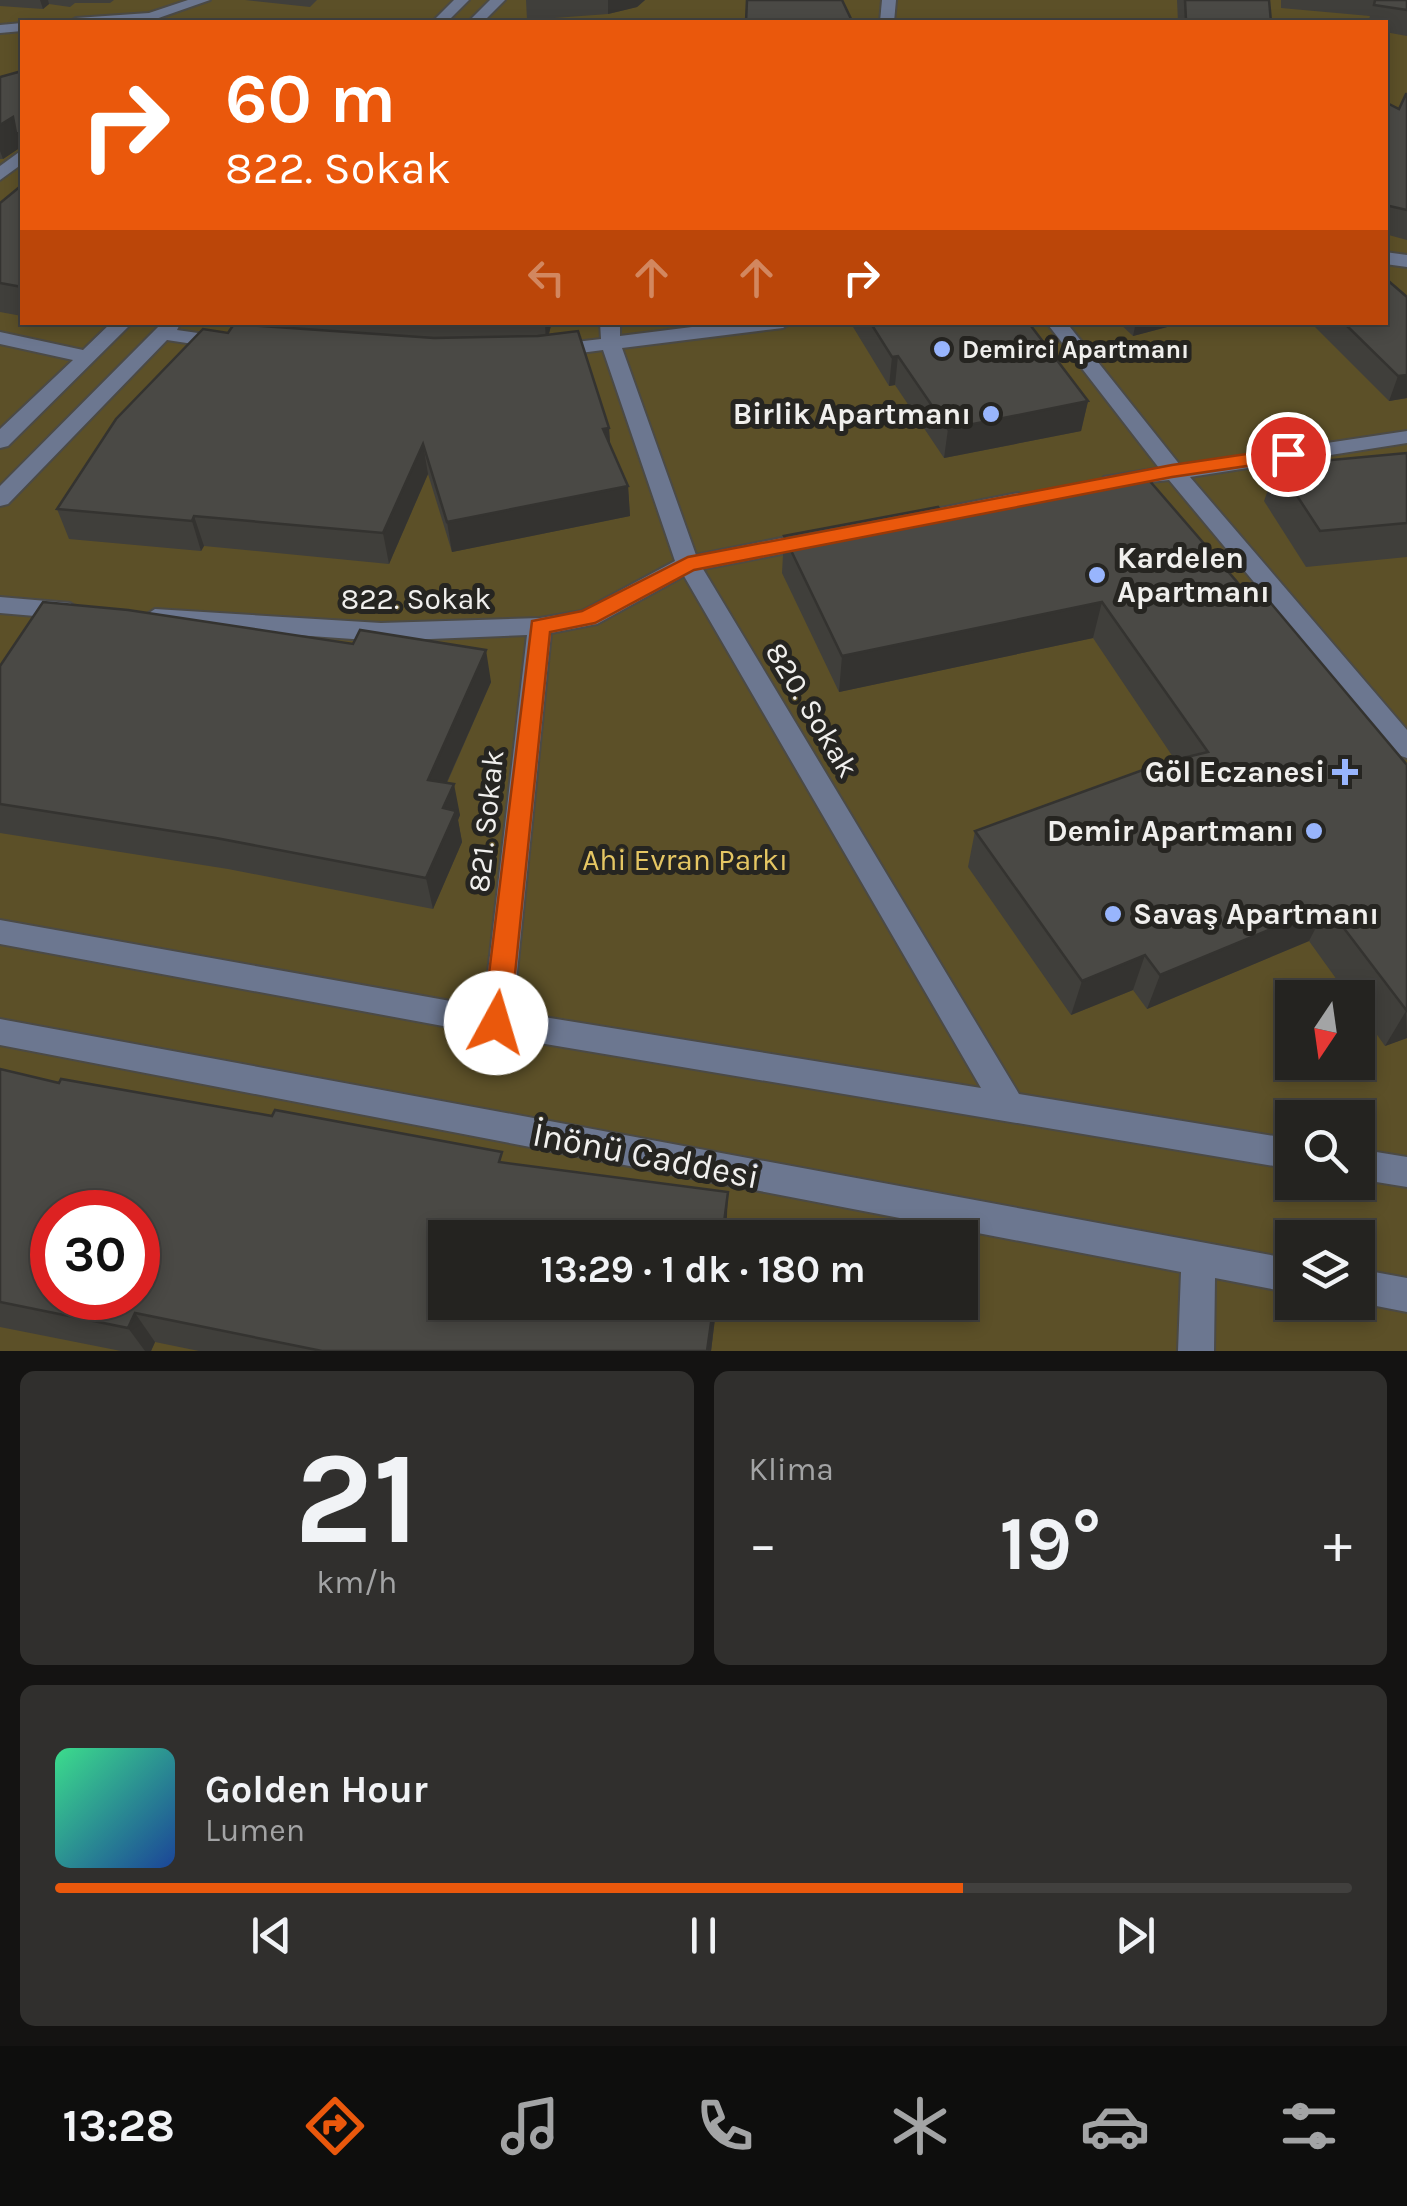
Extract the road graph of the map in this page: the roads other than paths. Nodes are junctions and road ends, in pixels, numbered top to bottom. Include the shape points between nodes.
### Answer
1 (204, 0) edge
2 (462, 0) edge
3 (498, 0) edge
4 (106, 20) edge
5 (440, 20) edge
6 (478, 20) edge
7 (20, 157) edge
8 (0, 175) edge
9 (121, 325) edge
10 (740, 325) edge
11 (1058, 325) edge
12 (168, 328) edge
13 (611, 334) edge
14 (0, 338) edge
15 (246, 346) edge
16 (536, 352) edge
17 (88, 357) junction
18 (1407, 437) edge
19 (0, 441) edge
20 (1172, 471) junction
21 (1095, 486) edge
22 (1037, 497) edge
23 (0, 499) edge
24 (882, 527) edge
25 (843, 534) edge
26 (688, 564) junction
27 (0, 605) edge
28 (98, 613) edge
29 (138, 616) edge
30 (540, 626) junction
31 (1407, 748) edge
32 (0, 932) edge
33 (496, 1023) junction
34 (0, 1032) edge
35 (1010, 1108) junction
36 (1275, 1151) edge
37 (1375, 1167) edge
38 (1407, 1172) edge
39 (1198, 1260) junction
40 (1275, 1273) edge
41 (1375, 1289) edge
42 (1407, 1295) edge
43 (1196, 1351) edge

1 - 4 street via 150,17
2 - 5 street
3 - 6 street
7 - 8 street
9 - 17 street
10 - 13 street
11 - 20 street
12 - 15 street
12 - 23 street
13 - 16 street
13 - 26 street, 820. Sokak
14 - 17 street
17 - 19 street
18 - 20 street
20 - 21 street
20 - 31 street
22 - 24 street
25 - 26 street, 822. Sokak
26 - 30 street, 822. Sokak via 588,618
26 - 35 street, 820. Sokak
27 - 28 street
29 - 30 street, 822. Sokak via 381,632
30 - 33 street, 821. Sokak
32 - 33 street
33 - 35 street
34 - 39 street, İnönü Caddesi
35 - 36 street
37 - 38 street
39 - 40 street, İnönü Caddesi
39 - 43 street
41 - 42 street

